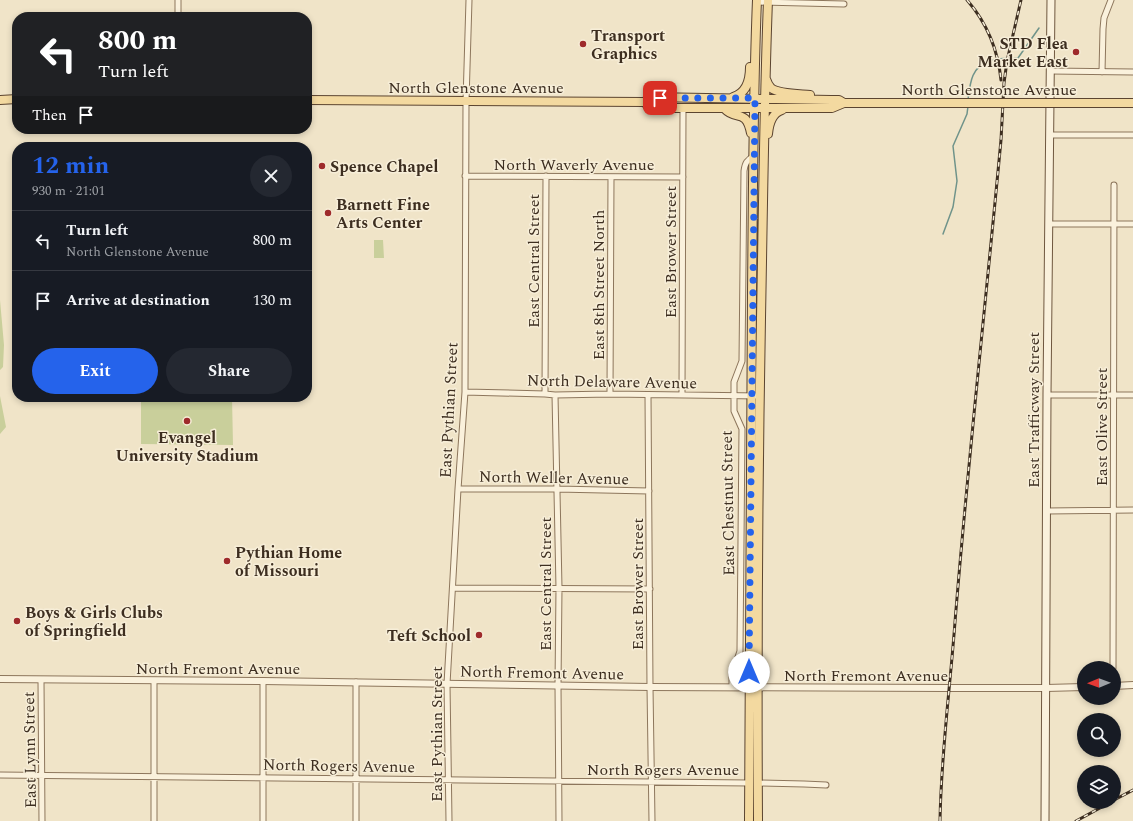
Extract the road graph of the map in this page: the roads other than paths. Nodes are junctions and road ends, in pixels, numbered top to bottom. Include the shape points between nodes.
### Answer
1 (178, 0) edge
2 (469, 0) edge
3 (1051, 0) edge
4 (1111, 0) edge
5 (757, 1) edge
6 (768, 1) edge
7 (844, 4) dead end
8 (178, 12) edge
9 (1050, 72) junction
10 (1102, 72) junction
11 (1133, 72) edge
12 (765, 74) junction
13 (730, 98) junction
14 (755, 98) junction
15 (12, 99) edge
16 (764, 99) junction
17 (0, 100) edge
18 (312, 100) edge
19 (831, 100) junction
20 (466, 101) junction
21 (645, 102) junction
22 (844, 103) junction
23 (1133, 103) edge
24 (683, 108) junction
25 (724, 108) junction
26 (754, 108) junction
27 (764, 108) junction
28 (788, 108) junction
29 (1050, 135) junction
30 (1133, 135) edge
31 (754, 145) junction
32 (754, 156) junction
33 (465, 176) junction
34 (546, 176) junction
35 (611, 176) junction
36 (683, 177) junction
37 (1114, 185) dead end
38 (762, 214) junction
39 (1048, 224) junction
40 (1114, 224) junction
41 (1133, 224) edge
42 (464, 392) junction
43 (545, 394) junction
44 (610, 394) junction
45 (555, 395) junction
46 (648, 395) junction
47 (682, 395) junction
48 (1047, 395) junction
49 (1114, 395) junction
50 (1133, 395) edge
51 (734, 396) junction
52 (751, 396) junction
53 (760, 396) junction
54 (458, 489) junction
55 (557, 490) junction
56 (649, 491) junction
57 (1114, 510) junction
58 (1133, 510) edge
59 (1047, 511) junction
60 (452, 588) junction
61 (559, 588) junction
62 (650, 589) junction
63 (1113, 661) edge
64 (0, 679) edge
65 (41, 680) junction
66 (154, 681) junction
67 (263, 681) junction
68 (356, 682) junction
69 (447, 684) junction
70 (558, 685) junction
71 (1133, 685) edge
72 (650, 686) junction
73 (1121, 686) edge
74 (732, 687) junction
75 (753, 687) junction
76 (1077, 687) edge
77 (1046, 688) junction
78 (0, 775) edge
79 (42, 775) junction
80 (154, 776) junction
81 (263, 778) junction
82 (356, 778) junction
83 (448, 779) junction
84 (559, 781) junction
85 (652, 782) junction
86 (753, 783) junction
87 (826, 785) dead end
88 (42, 821) edge
89 (154, 821) edge
90 (263, 821) edge
91 (356, 821) edge
92 (449, 821) edge
93 (559, 821) edge
94 (652, 821) edge
95 (749, 821) edge
96 (758, 821) edge
97 (1045, 821) edge

1 - 8 street
2 - 20 street, East Pythian Street
3 - 9 main road, East Trafficway Street
4 - 10 street via 1104,18
5 - 6 street
5 - 13 main road via 749,79 741,93
5 - 14 main road
6 - 7 street
6 - 12 main road
9 - 10 street
9 - 29 main road, East Trafficway Street
10 - 11 street
12 - 16 main road
12 - 19 main road via 770,88 780,92
13 - 14 main road, North Glenstone Avenue
13 - 21 main road, North Glenstone Avenue via 649,98
14 - 16 main road, North Glenstone Avenue
14 - 26 main road
15 - 17 main road
16 - 19 main road, North Glenstone Avenue
16 - 27 main road
18 - 20 main road, North Glenstone Avenue
19 - 22 main road, North Glenstone Avenue
20 - 21 main road, North Glenstone Avenue
20 - 33 street, East Pythian Street
21 - 24 main road, North Glenstone Avenue via 649,108
22 - 23 main road, North Glenstone Avenue, bridge
22 - 28 main road, North Glenstone Avenue via 832,108
24 - 25 main road, North Glenstone Avenue
24 - 36 street, East Brower Street
25 - 26 main road, North Glenstone Avenue
25 - 31 main road via 748,122
26 - 27 main road, North Glenstone Avenue
26 - 31 main road
27 - 28 main road, North Glenstone Avenue
27 - 38 main road
28 - 38 main road via 776,112 769,124 766,200
29 - 30 street
29 - 39 main road, East Trafficway Street
31 - 32 main road
32 - 51 street, East Chestnut Street via 748,159 744,171 742,362 734,382
32 - 52 main road
33 - 34 street, North Waverly Avenue
33 - 42 street, East Pythian Street
34 - 35 street, North Waverly Avenue
34 - 43 street, East Central Street
35 - 36 street, North Waverly Avenue
35 - 44 street, East 8th Street North
36 - 47 street, East Brower Street
37 - 40 street, East Olive Street
38 - 53 main road
39 - 40 street
39 - 48 main road, East Trafficway Street
40 - 41 street
40 - 49 street, East Olive Street
42 - 43 street, North Delaware Avenue
42 - 54 street, East Pythian Street
43 - 45 street, North Delaware Avenue
44 - 45 street, North Delaware Avenue
44 - 46 street, North Delaware Avenue
45 - 55 street, East Central Street
46 - 47 street, North Delaware Avenue
46 - 56 street, East Brower Street
47 - 51 street, North Delaware Avenue
48 - 49 street
48 - 59 main road, East Trafficway Street
49 - 50 street
49 - 57 street, East Olive Street
51 - 52 street, North Delaware Avenue
51 - 74 street, East Chestnut Street via 734,411 742,429 742,436 740,651 732,676
52 - 53 street, North Delaware Avenue
52 - 75 main road
53 - 75 main road
54 - 55 street, North Weller Avenue
54 - 60 street, East Pythian Street
55 - 56 street, North Weller Avenue
55 - 61 street, East Central Street
56 - 62 street, East Brower Street
57 - 58 street
57 - 59 street
57 - 63 street, East Olive Street
59 - 77 main road, East Trafficway Street
60 - 61 street
60 - 69 street, East Pythian Street
61 - 62 street
61 - 70 street, East Central Street
62 - 72 street, East Brower Street
64 - 65 street, North Fremont Avenue
65 - 66 street, North Fremont Avenue
65 - 79 street, East Lynn Street
66 - 67 street, North Fremont Avenue
66 - 80 street
67 - 68 street, North Fremont Avenue
67 - 81 street
68 - 69 street, North Fremont Avenue
68 - 82 street
69 - 70 street, North Fremont Avenue
69 - 83 street, East Pythian Street
70 - 72 street, North Fremont Avenue
70 - 84 street, East Central Street
71 - 73 street
72 - 74 street, North Fremont Avenue
72 - 85 street, East Brower Street
74 - 75 street, North Fremont Avenue
75 - 77 street, North Fremont Avenue
75 - 86 main road
76 - 77 street, North Fremont Avenue
77 - 97 main road, East Trafficway Street
78 - 79 street, North Rogers Avenue
79 - 80 street, North Rogers Avenue
79 - 88 street, East Lynn Street
80 - 81 street, North Rogers Avenue
80 - 89 street
81 - 82 street, North Rogers Avenue
81 - 90 street
82 - 83 street, North Rogers Avenue
82 - 91 street
83 - 84 street, North Rogers Avenue
83 - 92 street, East Pythian Street
84 - 85 street, North Rogers Avenue
84 - 93 street, East Central Street
85 - 86 street, North Rogers Avenue
85 - 94 street, East Brower Street
86 - 87 street, North Rogers Avenue
86 - 95 main road
86 - 96 main road

